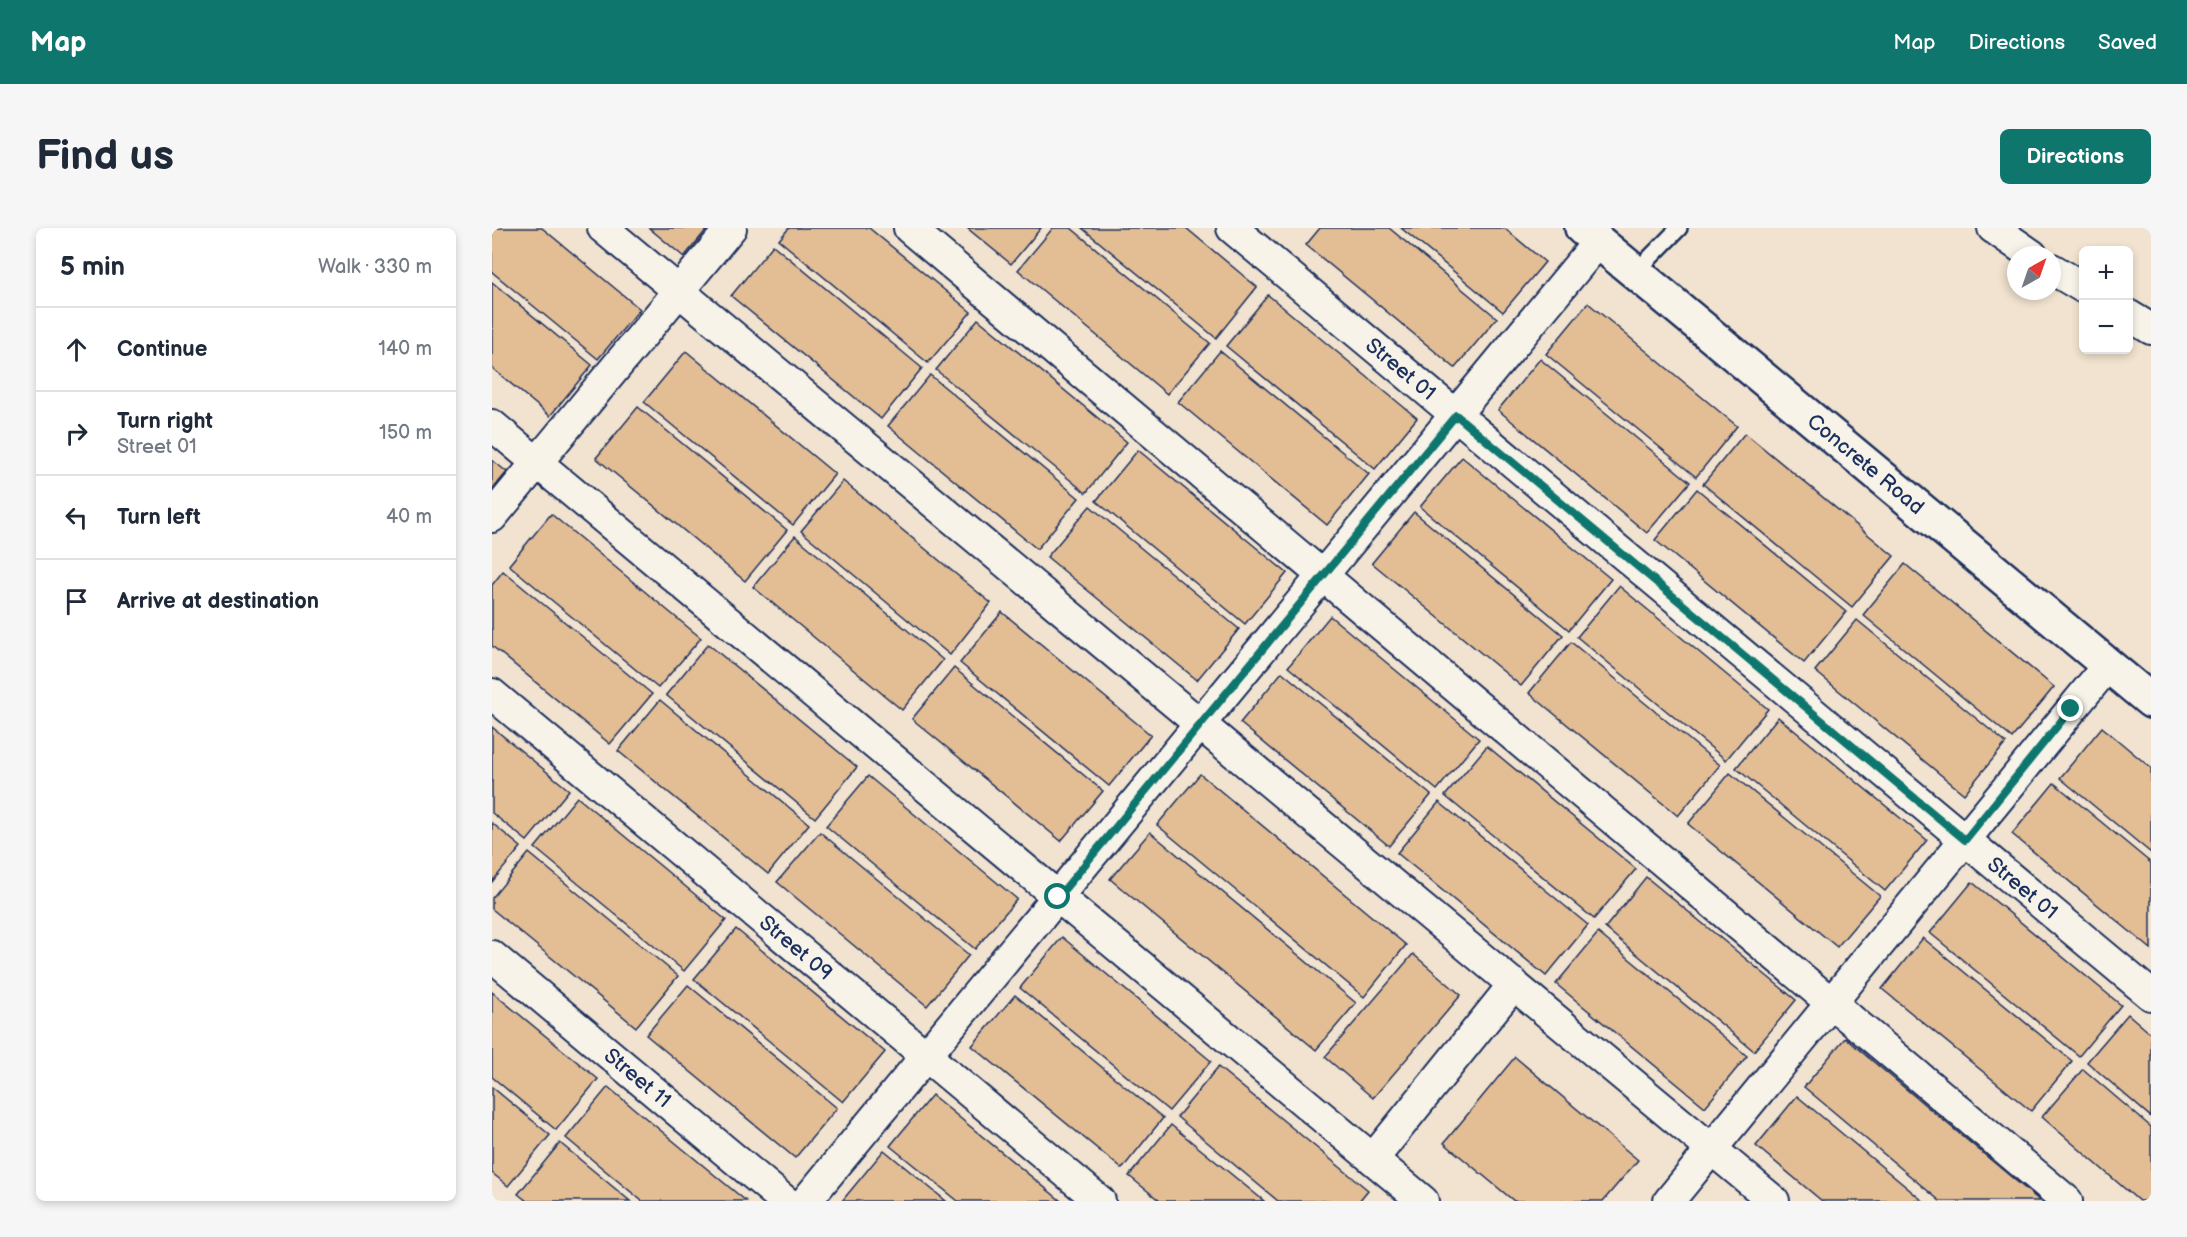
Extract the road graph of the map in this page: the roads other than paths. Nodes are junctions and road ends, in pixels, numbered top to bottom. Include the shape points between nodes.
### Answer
1 (603, 228) edge
2 (731, 228) edge
3 (909, 228) edge
4 (1232, 228) edge
5 (1679, 228) edge
6 (1992, 228) edge
7 (1590, 235) edge
8 (2019, 246) edge
9 (1635, 273) junction
10 (2061, 274) edge
11 (2079, 285) edge
12 (679, 291) junction
13 (2133, 318) edge
14 (2151, 328) edge
15 (1456, 415) junction
16 (492, 425) edge
17 (537, 463) junction
18 (492, 517) edge
19 (1323, 576) junction
20 (2108, 665) junction
21 (492, 694) edge
22 (2151, 701) edge
23 (1200, 724) junction
24 (1965, 840) junction
25 (1058, 897) junction
26 (492, 956) edge
27 (1514, 984) junction
28 (2151, 995) edge
29 (1831, 1003) junction
30 (926, 1056) junction
31 (1712, 1149) junction
32 (1372, 1159) junction
33 (785, 1201) edge
34 (806, 1201) edge
35 (1100, 1201) edge
36 (1423, 1201) edge
37 (1669, 1201) edge
38 (1774, 1201) edge
39 (2067, 1201) edge

1 - 12 street
2 - 12 street
3 - 19 street
4 - 15 street, Street 01
5 - 9 lane
6 - 8 street
7 - 9 street, Concrete Road
7 - 15 street
9 - 20 street, Concrete Road
10 - 11 street
12 - 17 street
12 - 23 street
13 - 14 street
15 - 19 street
15 - 24 street, Street 01
16 - 17 street
17 - 18 street
17 - 25 street
19 - 23 street
19 - 29 street
20 - 22 street, Concrete Road
20 - 24 street
21 - 30 street, Street 09
23 - 25 street
23 - 27 street
24 - 28 street, Street 01
24 - 29 street
25 - 30 street
25 - 32 street
26 - 33 street, Street 11
27 - 31 street
27 - 32 street
29 - 31 street
29 - 39 street
30 - 34 street
30 - 35 street, Street 09
31 - 37 street
31 - 38 street
32 - 36 street

